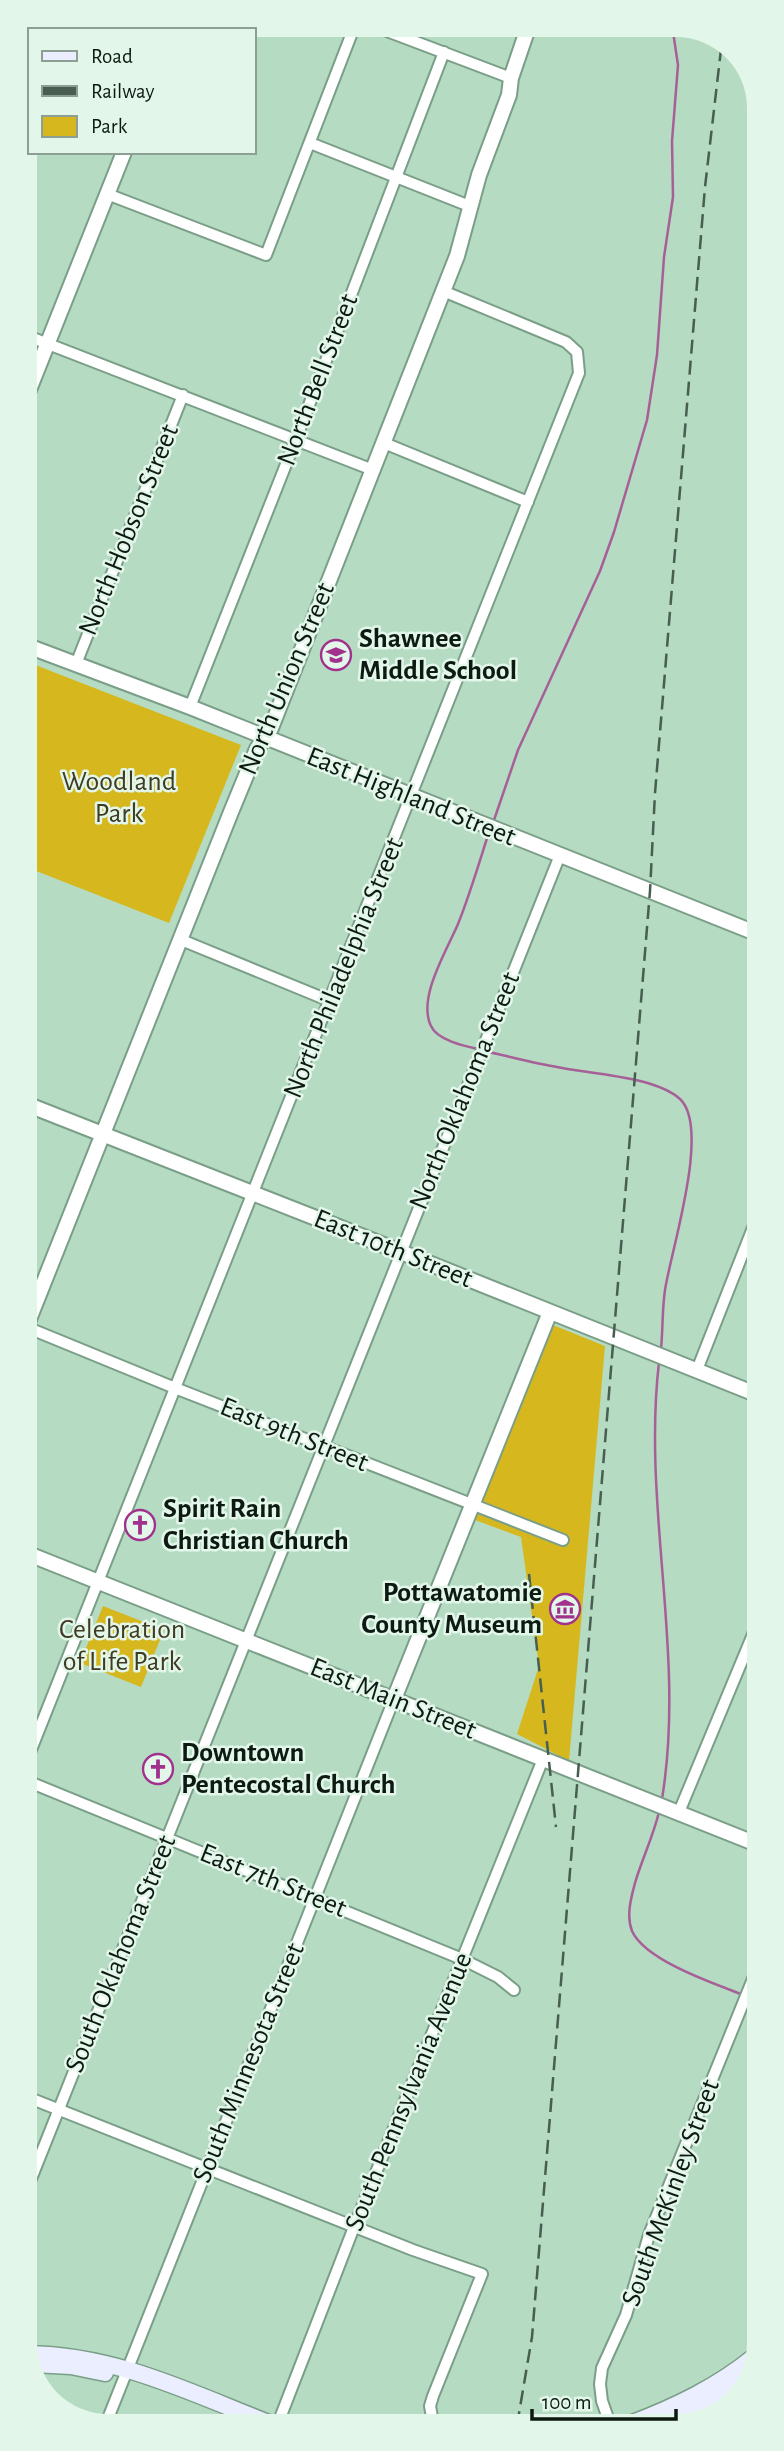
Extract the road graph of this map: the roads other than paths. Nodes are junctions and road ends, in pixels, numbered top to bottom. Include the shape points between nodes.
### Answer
1 (350, 37) edge
2 (403, 37) edge
3 (524, 37) edge
4 (444, 52) junction
5 (511, 78) junction
6 (310, 143) junction
7 (123, 154) edge
8 (397, 177) junction
9 (107, 194) junction
10 (472, 207) junction
11 (443, 291) junction
12 (37, 339) edge
13 (47, 343) junction
14 (37, 369) edge
15 (183, 395) junction
16 (296, 439) junction
17 (384, 443) junction
18 (373, 470) junction
19 (528, 502) junction
20 (37, 649) edge
21 (76, 664) junction
22 (190, 707) junction
23 (264, 738) junction
24 (412, 797) junction
25 (560, 855) junction
26 (747, 930) edge
27 (179, 939) junction
28 (330, 1001) junction
29 (37, 1108) edge
30 (103, 1134) junction
31 (254, 1193) junction
32 (747, 1243) edge
33 (401, 1252) junction
34 (37, 1299) edge
35 (550, 1312) junction
36 (37, 1332) edge
37 (697, 1370) junction
38 (175, 1388) junction
39 (747, 1390) edge
40 (323, 1446) junction
41 (472, 1505) junction
42 (563, 1540) dead end
43 (37, 1557) edge
44 (98, 1582) junction
45 (246, 1640) junction
46 (747, 1647) edge
47 (394, 1699) junction
48 (37, 1735) edge
49 (544, 1759) junction
50 (37, 1786) edge
51 (677, 1812) junction
52 (166, 1838) junction
53 (747, 1840) edge
54 (315, 1898) junction
55 (463, 1959) junction
56 (514, 1990) dead end
57 (747, 1992) edge
58 (37, 2101) edge
59 (59, 2109) junction
60 (37, 2164) edge
61 (206, 2168) junction
62 (354, 2227) junction
63 (37, 2354) edge
64 (40, 2365) edge
65 (742, 2369) edge
66 (126, 2373) junction
67 (734, 2384) edge
68 (708, 2402) edge
69 (110, 2414) edge
70 (220, 2414) edge
71 (242, 2414) edge
72 (281, 2414) edge
73 (431, 2414) edge
74 (607, 2414) edge
75 (657, 2414) edge
76 (682, 2414) edge

1 - 6 street
2 - 4 street
3 - 5 street, North Union Street
4 - 5 street
4 - 8 street, North Bell Street
5 - 10 street, North Union Street
6 - 8 street
6 - 9 street via 266,255
7 - 9 street
8 - 10 street
8 - 16 street, North Bell Street
9 - 13 street
10 - 11 street, North Union Street
11 - 17 street, North Union Street
11 - 19 street, North Philadelphia Street via 566,342 577,352 579,373
12 - 13 street
13 - 14 street
13 - 15 street
15 - 16 street
15 - 21 street, North Hobson Street
16 - 18 street
16 - 22 street, North Bell Street
17 - 18 street, North Union Street
17 - 19 street
18 - 23 street, North Union Street
19 - 24 street, North Philadelphia Street
20 - 21 street, East Highland Street
21 - 22 street, East Highland Street
22 - 23 street, East Highland Street
23 - 24 street, East Highland Street
23 - 27 street, North Union Street
24 - 25 street, East Highland Street
24 - 28 street, North Philadelphia Street
25 - 26 street, East Highland Street
25 - 33 street, North Oklahoma Street
27 - 28 street
27 - 30 street, North Union Street
28 - 31 street, North Philadelphia Street
29 - 30 street, East 10th Street
30 - 31 street, East 10th Street
30 - 34 street, North Union Street
31 - 33 street, East 10th Street
31 - 38 street, North Philadelphia Street
32 - 37 street
33 - 35 street, East 10th Street
33 - 40 street, North Oklahoma Street
35 - 37 street, East 10th Street
35 - 41 street
36 - 38 street, East 9th Street
37 - 39 street, East 10th Street
38 - 40 street, East 9th Street
38 - 44 street, North Philadelphia Street
40 - 41 street, East 9th Street
40 - 45 street, North Oklahoma Street
41 - 42 street, East 9th Street
41 - 47 street
43 - 44 street, East Main Street
44 - 45 street, East Main Street
44 - 48 street, North Philadelphia Street
45 - 47 street, East Main Street
45 - 52 street, South Oklahoma Street
46 - 51 street
47 - 49 street, East Main Street
47 - 54 street, South Minnesota Street
49 - 51 street, East Main Street
49 - 55 street, South Pennsylvania Avenue
50 - 52 street, East 7th Street
51 - 53 street, East Main Street
52 - 54 street, East 7th Street
52 - 59 street, South Oklahoma Street
54 - 55 street, East 7th Street
54 - 61 street, South Minnesota Street
55 - 56 street, East 7th Street
55 - 62 street, South Pennsylvania Avenue
57 - 74 street, South McKinley Street via 649,2235 626,2315 602,2368 600,2384
58 - 59 street
59 - 60 street, South Oklahoma Street
59 - 61 street
61 - 62 street
61 - 66 street, South Minnesota Street
62 - 72 street, South Pennsylvania Avenue
62 - 73 street via 482,2274 433,2396
63 - 66 main road via 61,2354
64 - 66 main road
65 - 68 main road
66 - 69 street, South Minnesota Street
66 - 70 main road
66 - 71 main road
67 - 68 main road
68 - 75 main road
68 - 76 main road

